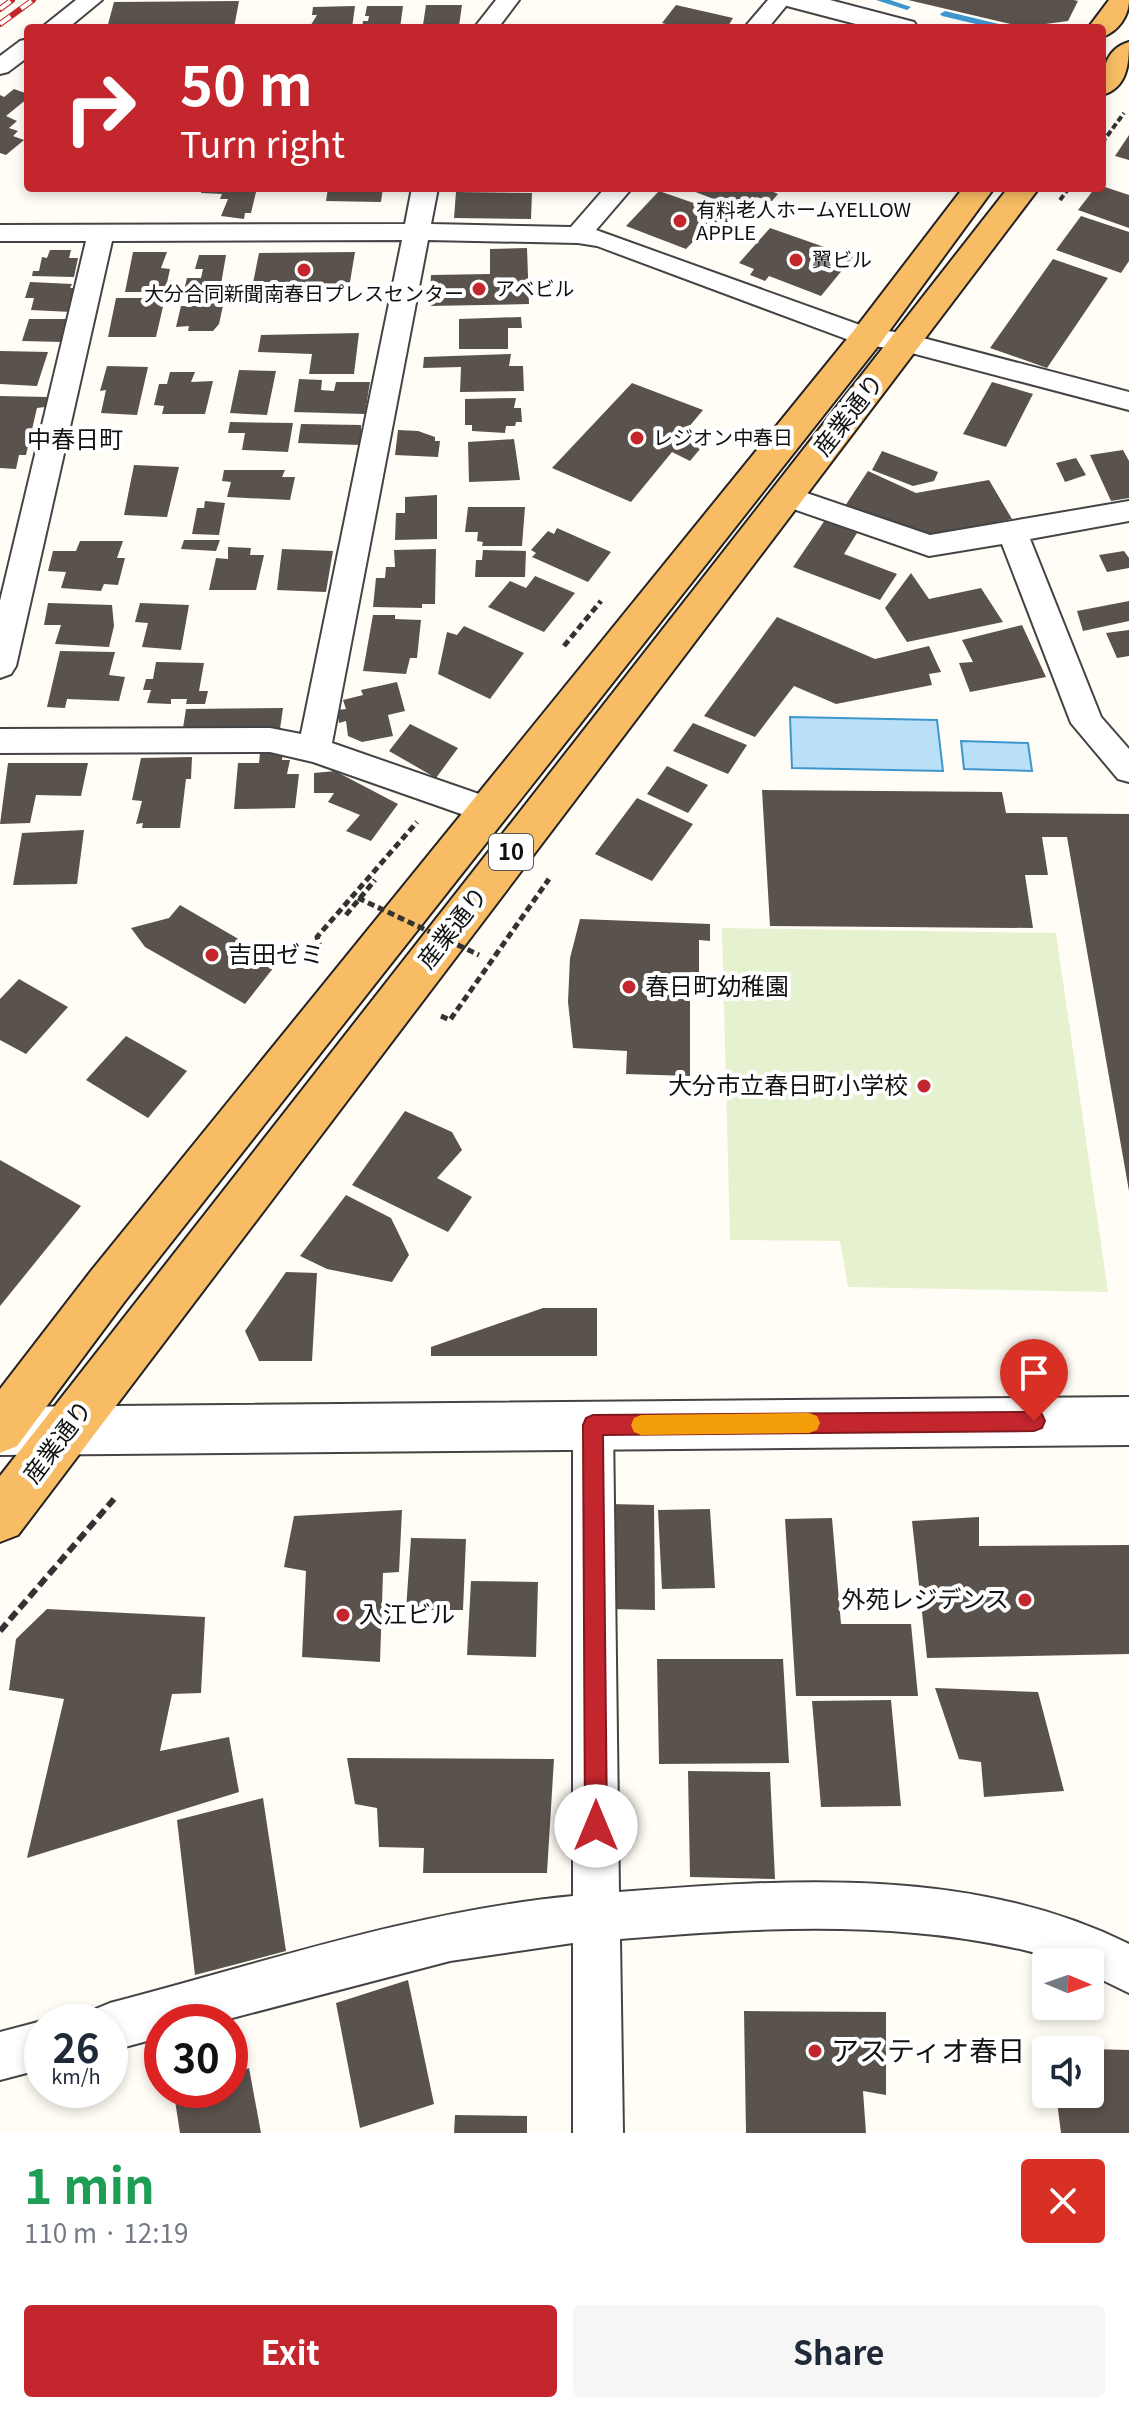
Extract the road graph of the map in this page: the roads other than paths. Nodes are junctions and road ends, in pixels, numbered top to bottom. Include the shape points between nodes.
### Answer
1 (91, 0) edge
2 (508, 0) edge
3 (780, 0) edge
4 (797, 0) edge
5 (1124, 0) edge
6 (58, 24) edge
7 (489, 24) edge
8 (759, 24) edge
9 (889, 24) edge
10 (1105, 24) edge
11 (24, 49) edge
12 (0, 67) edge
13 (0, 75) edge
14 (24, 75) edge
15 (424, 192) edge
16 (616, 192) edge
17 (977, 192) edge
18 (1020, 192) edge
19 (101, 232) junction
20 (417, 232) junction
21 (0, 233) edge
22 (578, 235) junction
23 (886, 340) junction
24 (1129, 401) edge
25 (786, 496) junction
26 (1129, 511) edge
27 (1012, 531) junction
28 (15, 540) edge
29 (0, 666) edge
30 (0, 741) edge
31 (316, 750) junction
32 (1129, 770) edge
33 (487, 810) junction
34 (1129, 1421) edge
35 (593, 1425) junction
36 (0, 1430) edge
37 (67, 1430) junction
38 (0, 1517) edge
39 (597, 1916) junction
40 (1129, 1969) edge
41 (128, 2022) edge
42 (24, 2050) edge
43 (0, 2056) edge
44 (598, 2133) edge

1 - 6 street
2 - 7 street
3 - 8 street
4 - 9 street
5 - 10 highway
11 - 12 street
13 - 14 street
15 - 20 street
16 - 22 street
17 - 23 highway, 産業通り / 10
18 - 23 highway, 産業通り / 10
19 - 20 street
19 - 21 street
19 - 28 street
20 - 22 street
20 - 31 street
22 - 23 street
23 - 24 street
23 - 25 highway, 産業通り / 10
23 - 33 highway, 産業通り / 10
25 - 27 street via 929,546
25 - 37 highway, 産業通り / 10
26 - 27 street
27 - 32 street via 1087,723
28 - 29 street
30 - 31 street via 270,740
31 - 33 street
33 - 36 highway, 産業通り / 10 via 108,1286
34 - 35 street
35 - 37 street
35 - 39 street
36 - 37 street
37 - 38 highway, 産業通り / 10
39 - 40 street via 831,1904 896,1909 1001,1921 1099,1950
39 - 41 street via 452,1937
39 - 44 street
42 - 43 street

